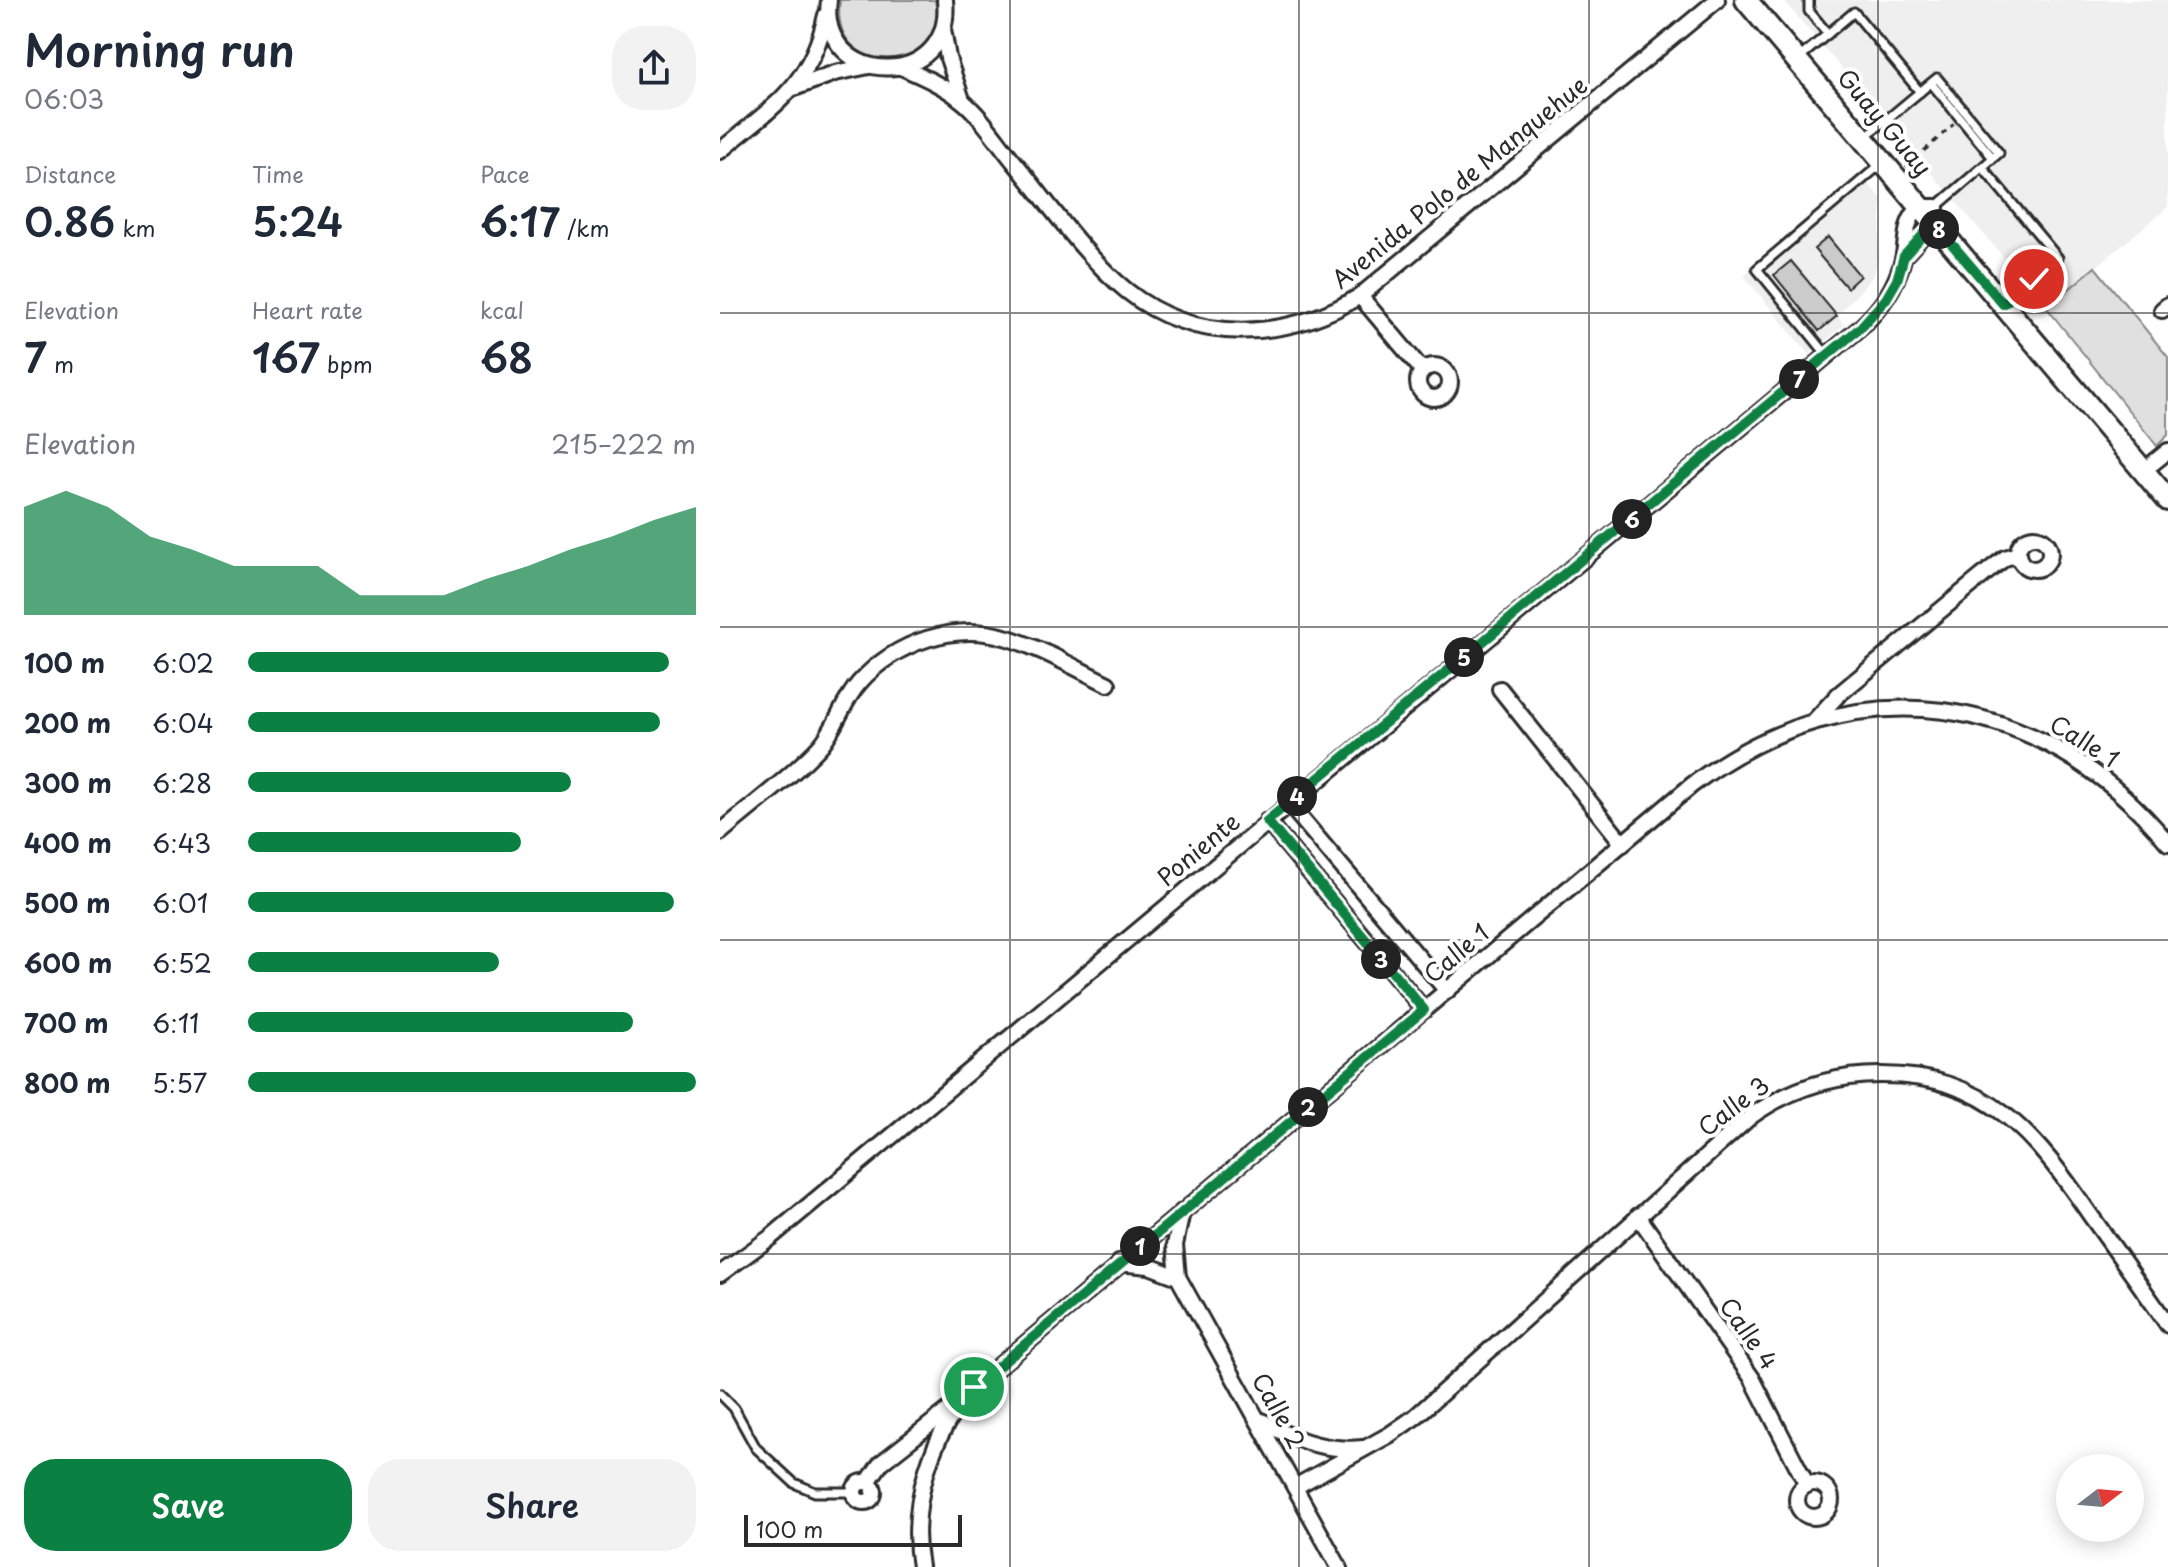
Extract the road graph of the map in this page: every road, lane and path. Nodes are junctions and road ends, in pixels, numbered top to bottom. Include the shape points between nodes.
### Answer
1 (1717, 0) edge
2 (1746, 0) edge
3 (1761, 0) edge
4 (1809, 0) edge
5 (945, 1) edge
6 (829, 3) edge
7 (943, 29) junction
8 (1828, 34) junction
9 (1801, 56) junction
10 (869, 66) junction
11 (901, 67) junction
12 (1931, 83) junction
13 (794, 88) junction
14 (1920, 92) junction
15 (962, 100) junction
16 (1960, 119) junction
17 (1868, 135) junction
18 (720, 151) edge
19 (1993, 158) junction
20 (1883, 162) junction
21 (1910, 164) dead end
22 (1983, 168) junction
23 (1930, 212) junction
24 (1904, 256) junction
25 (1360, 296) junction
26 (2008, 300) junction
27 (1827, 355) junction
28 (1423, 371) dead end
29 (2160, 457) edge
30 (2168, 480) edge
31 (2168, 500) edge
32 (2018, 554) dead end
33 (1108, 684) dead end
34 (1500, 689) dead end
35 (1814, 721) junction
36 (1288, 803) junction
37 (1267, 821) junction
38 (720, 833) edge
39 (2168, 843) edge
40 (1623, 844) junction
41 (1447, 991) junction
42 (1424, 1010) junction
43 (1182, 1211) junction
44 (1638, 1216) junction
45 (1119, 1263) junction
46 (720, 1274) edge
47 (1178, 1277) junction
48 (2168, 1325) edge
49 (720, 1394) edge
50 (961, 1401) junction
51 (1260, 1421) junction
52 (1367, 1448) junction
53 (1807, 1485) dead end
54 (1295, 1487) junction
55 (853, 1492) joint
56 (920, 1567) edge
57 (1339, 1567) edge

1 - 25 street, Avenida Polo de Manquehue
2 - 9 street, Guay Guay
3 - 9 street, Guay Guay
4 - 8 lane via 1809,11
5 - 7 street, Avenida Polo de Manquehue
6 - 10 street via 839,44
6 - 13 street via 816,50
7 - 11 street via 925,55
7 - 15 street, Avenida Polo de Manquehue
8 - 9 lane
8 - 14 lane via 1854,12
9 - 17 street, Guay Guay
10 - 11 street
10 - 13 street
11 - 15 street, Avenida Polo de Manquehue
12 - 14 lane
12 - 16 lane
12 - 19 lane via 1937,78 1947,90 1999,153
13 - 18 street
14 - 17 lane
15 - 25 street, Avenida Polo de Manquehue via 1107,272 1167,315 1219,330 1275,329 1315,320
16 - 19 lane
16 - 21 path
17 - 20 street, Guay Guay
17 - 23 street, Guay Guay
19 - 22 lane
20 - 23 street, Guay Guay
20 - 27 lane via 1757,269
22 - 23 lane
22 - 26 lane via 2058,258
23 - 24 street, Poniente
23 - 24 street, Poniente via 1908,223
23 - 26 street, Guay Guay
24 - 27 street, Poniente via 1897,280 1878,309
25 - 28 street
26 - 29 street, Guay Guay
26 - 31 street, Guay Guay
27 - 36 street, Poniente
29 - 30 street, Guay Guay
32 - 35 street, Calle 1 via 1992,568 1838,695
33 - 38 street via 998,635 955,634 916,642 868,674 821,745
34 - 40 street
35 - 39 street, Calle 1 via 1907,708 2013,728 2094,770 2134,803
35 - 40 street, Calle 1 via 1725,762
36 - 37 street, Poniente
36 - 41 street
37 - 42 street
37 - 46 street, Poniente via 771,1237
40 - 41 street, Calle 1
41 - 42 street, Calle 1
42 - 43 street, Calle 1
43 - 45 street, Calle 1
43 - 47 street, Calle 2 via 1175,1245
44 - 48 street, Calle 3 via 1737,1127 1778,1099 1848,1077 1918,1077 1982,1099 2030,1135
44 - 52 street, Calle 3 via 1415,1417
44 - 53 street, Calle 4 via 1757,1385
45 - 47 street via 1149,1266
45 - 50 street, Calle 1
47 - 51 street, Calle 2
49 - 55 lane via 756,1448 794,1483 815,1492
50 - 55 street, Calle 1 via 881,1463
50 - 56 street, Calle 1 via 938,1440 925,1481 918,1523
51 - 52 street via 1313,1445
51 - 54 street, Calle 2
52 - 54 street, Calle 3
54 - 57 street, Calle 2

